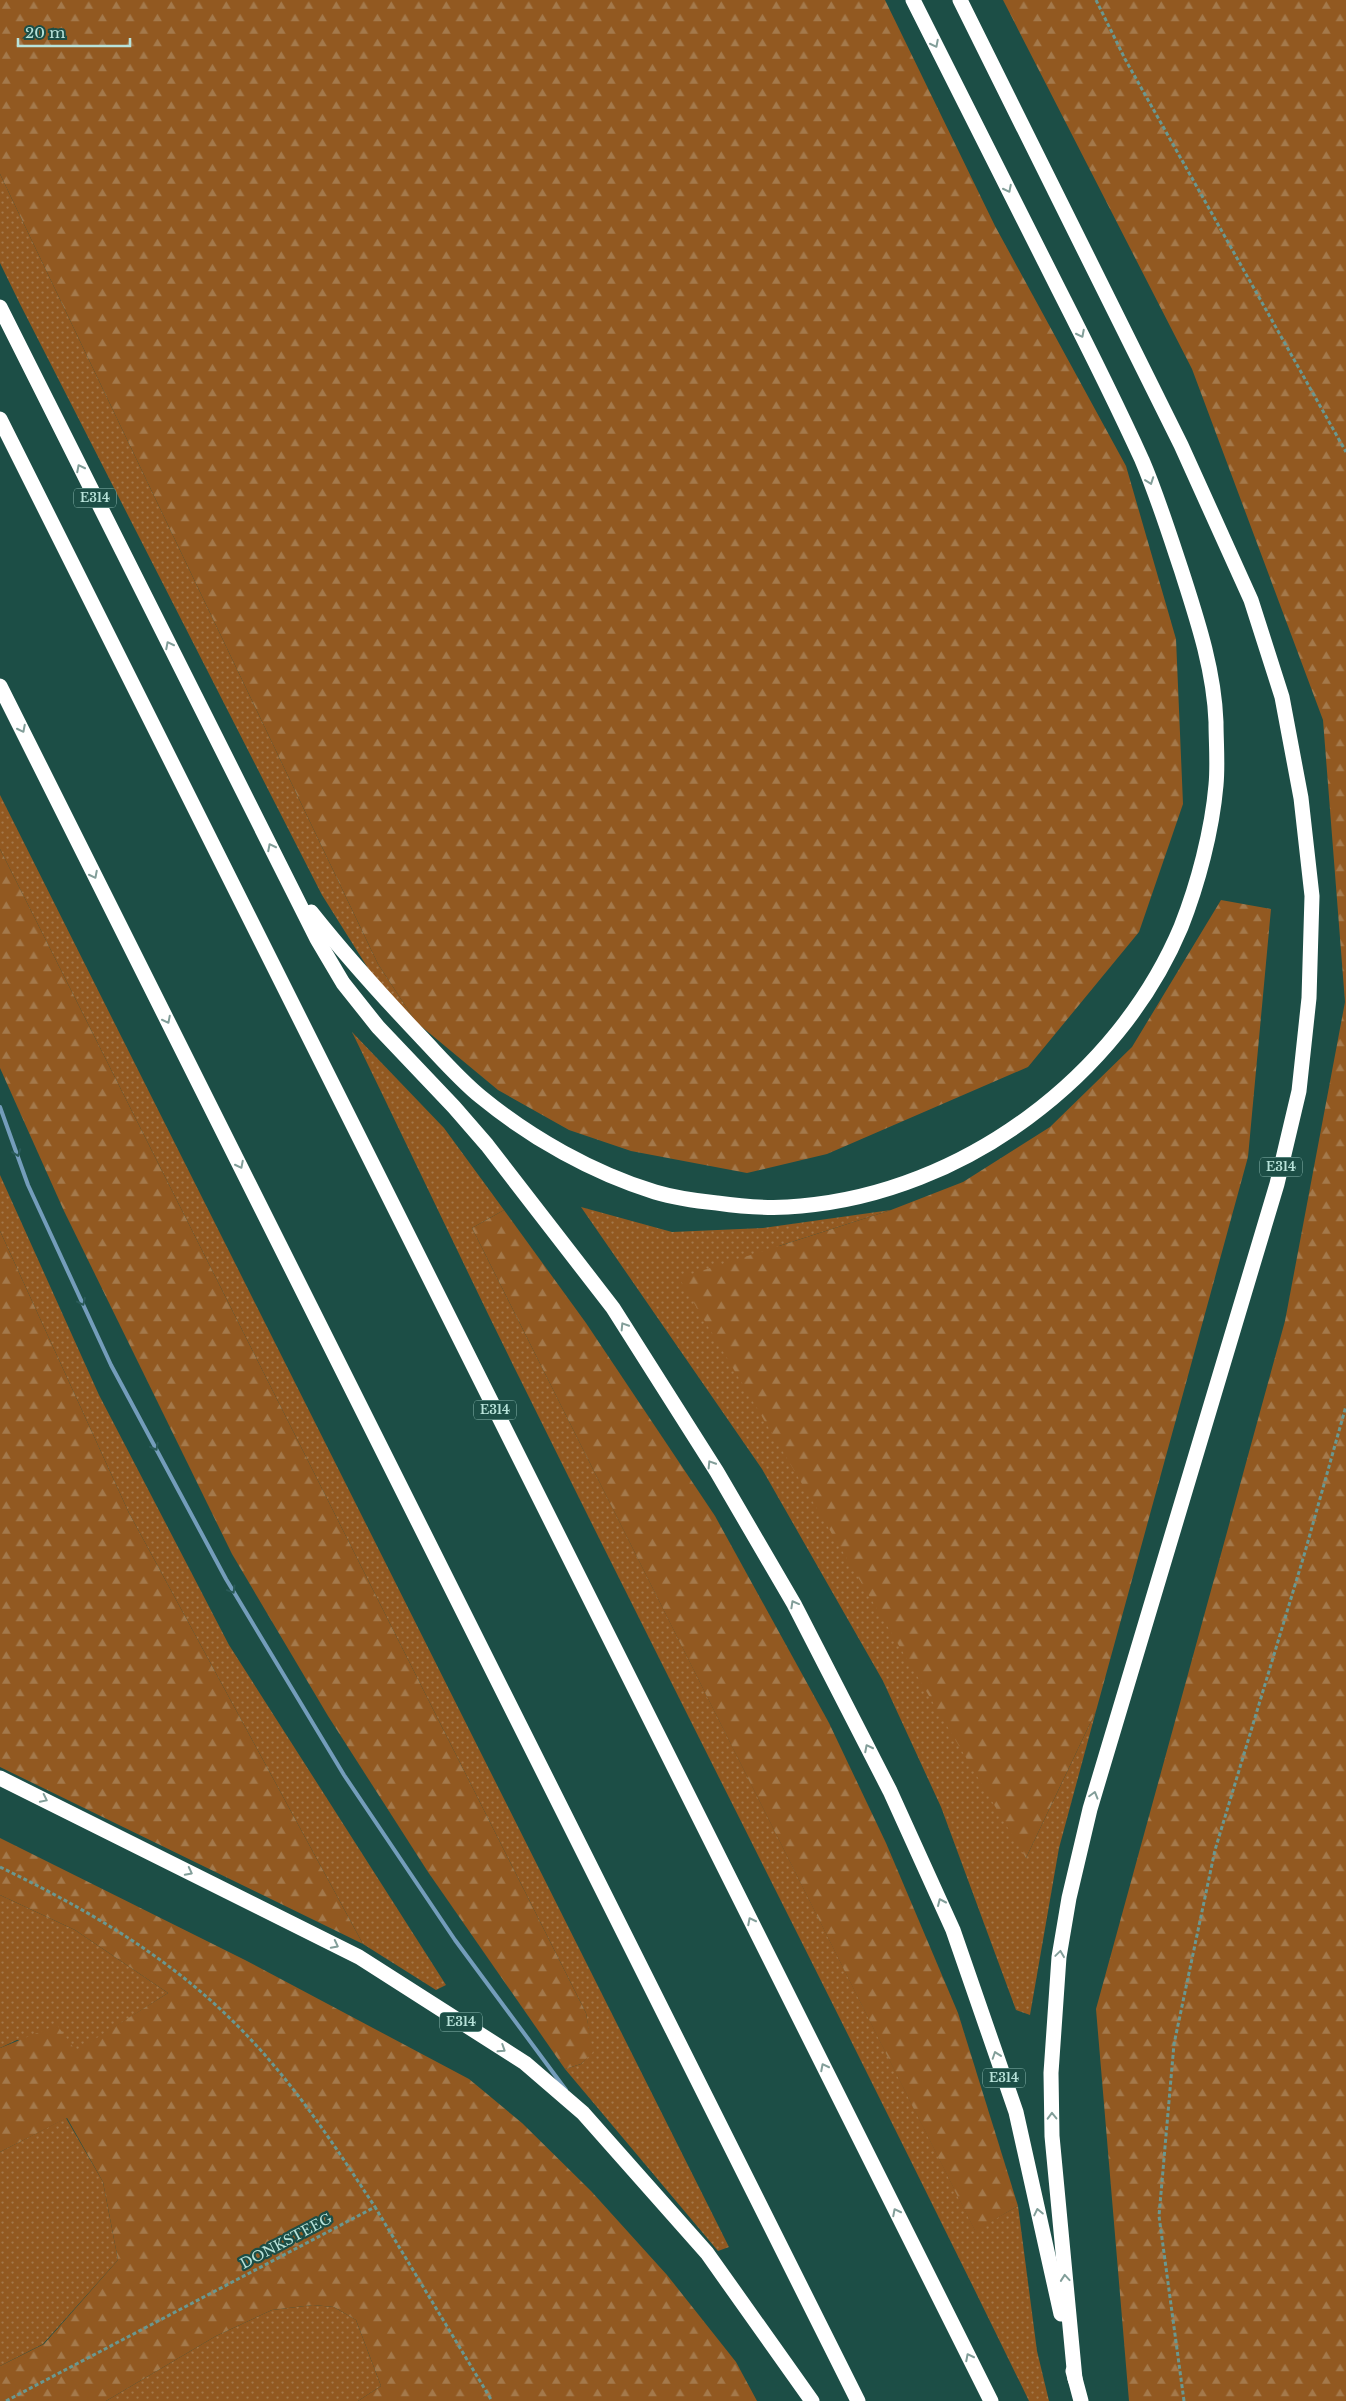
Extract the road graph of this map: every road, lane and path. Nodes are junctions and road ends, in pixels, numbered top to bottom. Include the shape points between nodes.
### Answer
1 (913, 0) edge
2 (960, 0) edge
3 (1096, 0) edge
4 (0, 307) edge
5 (0, 419) edge
6 (1346, 452) edge
7 (0, 686) edge
8 (293, 891) junction
9 (0, 1107) edge
10 (1346, 1406) edge
11 (0, 1778) edge
12 (0, 1867) edge
13 (583, 2113) junction
14 (375, 2207) junction
15 (1075, 2379) junction
16 (6, 2401) edge
17 (492, 2401) edge
18 (812, 2401) edge
19 (858, 2401) edge
20 (991, 2401) edge
21 (1080, 2401) edge
22 (1184, 2401) edge

1 -> 8 highway, E314 via 1101,372 1144,465 1193,606 1209,664 1216,716 1216,785 1204,855 1179,930 1137,1006 1094,1059 1020,1124 932,1172 870,1193 806,1206 754,1207 692,1200 620,1179 568,1154 518,1125 479,1095 362,975
15 -> 2 highway, E314 via 1052,2136 1051,2073 1059,1957 1090,1809 1277,1184 1299,1090 1309,998 1312,896 1301,798 1282,697 1251,600 1181,445
3 - 6 path via 1125,59
8 -> 4 highway, E314
20 -> 5 highway, E314
7 -> 19 highway
15 -> 8 highway, E314 via 1016,2112 953,1930 890,1792 794,1604 717,1472 613,1308 487,1145 378,1027 343,983
9 -> 13 lane via 28,1185 111,1365 226,1579 344,1775 455,1940
10 - 22 path via 1215,1850 1174,2044 1159,2216
11 -> 13 highway, E314 via 359,1957 525,2064
12 - 14 path via 102,1920 152,1952 195,1986 239,2026 276,2068
13 - 18 highway, E314 via 708,2253
14 - 16 path, DONKSTEEG
14 - 17 path
15 - 21 highway, E314

